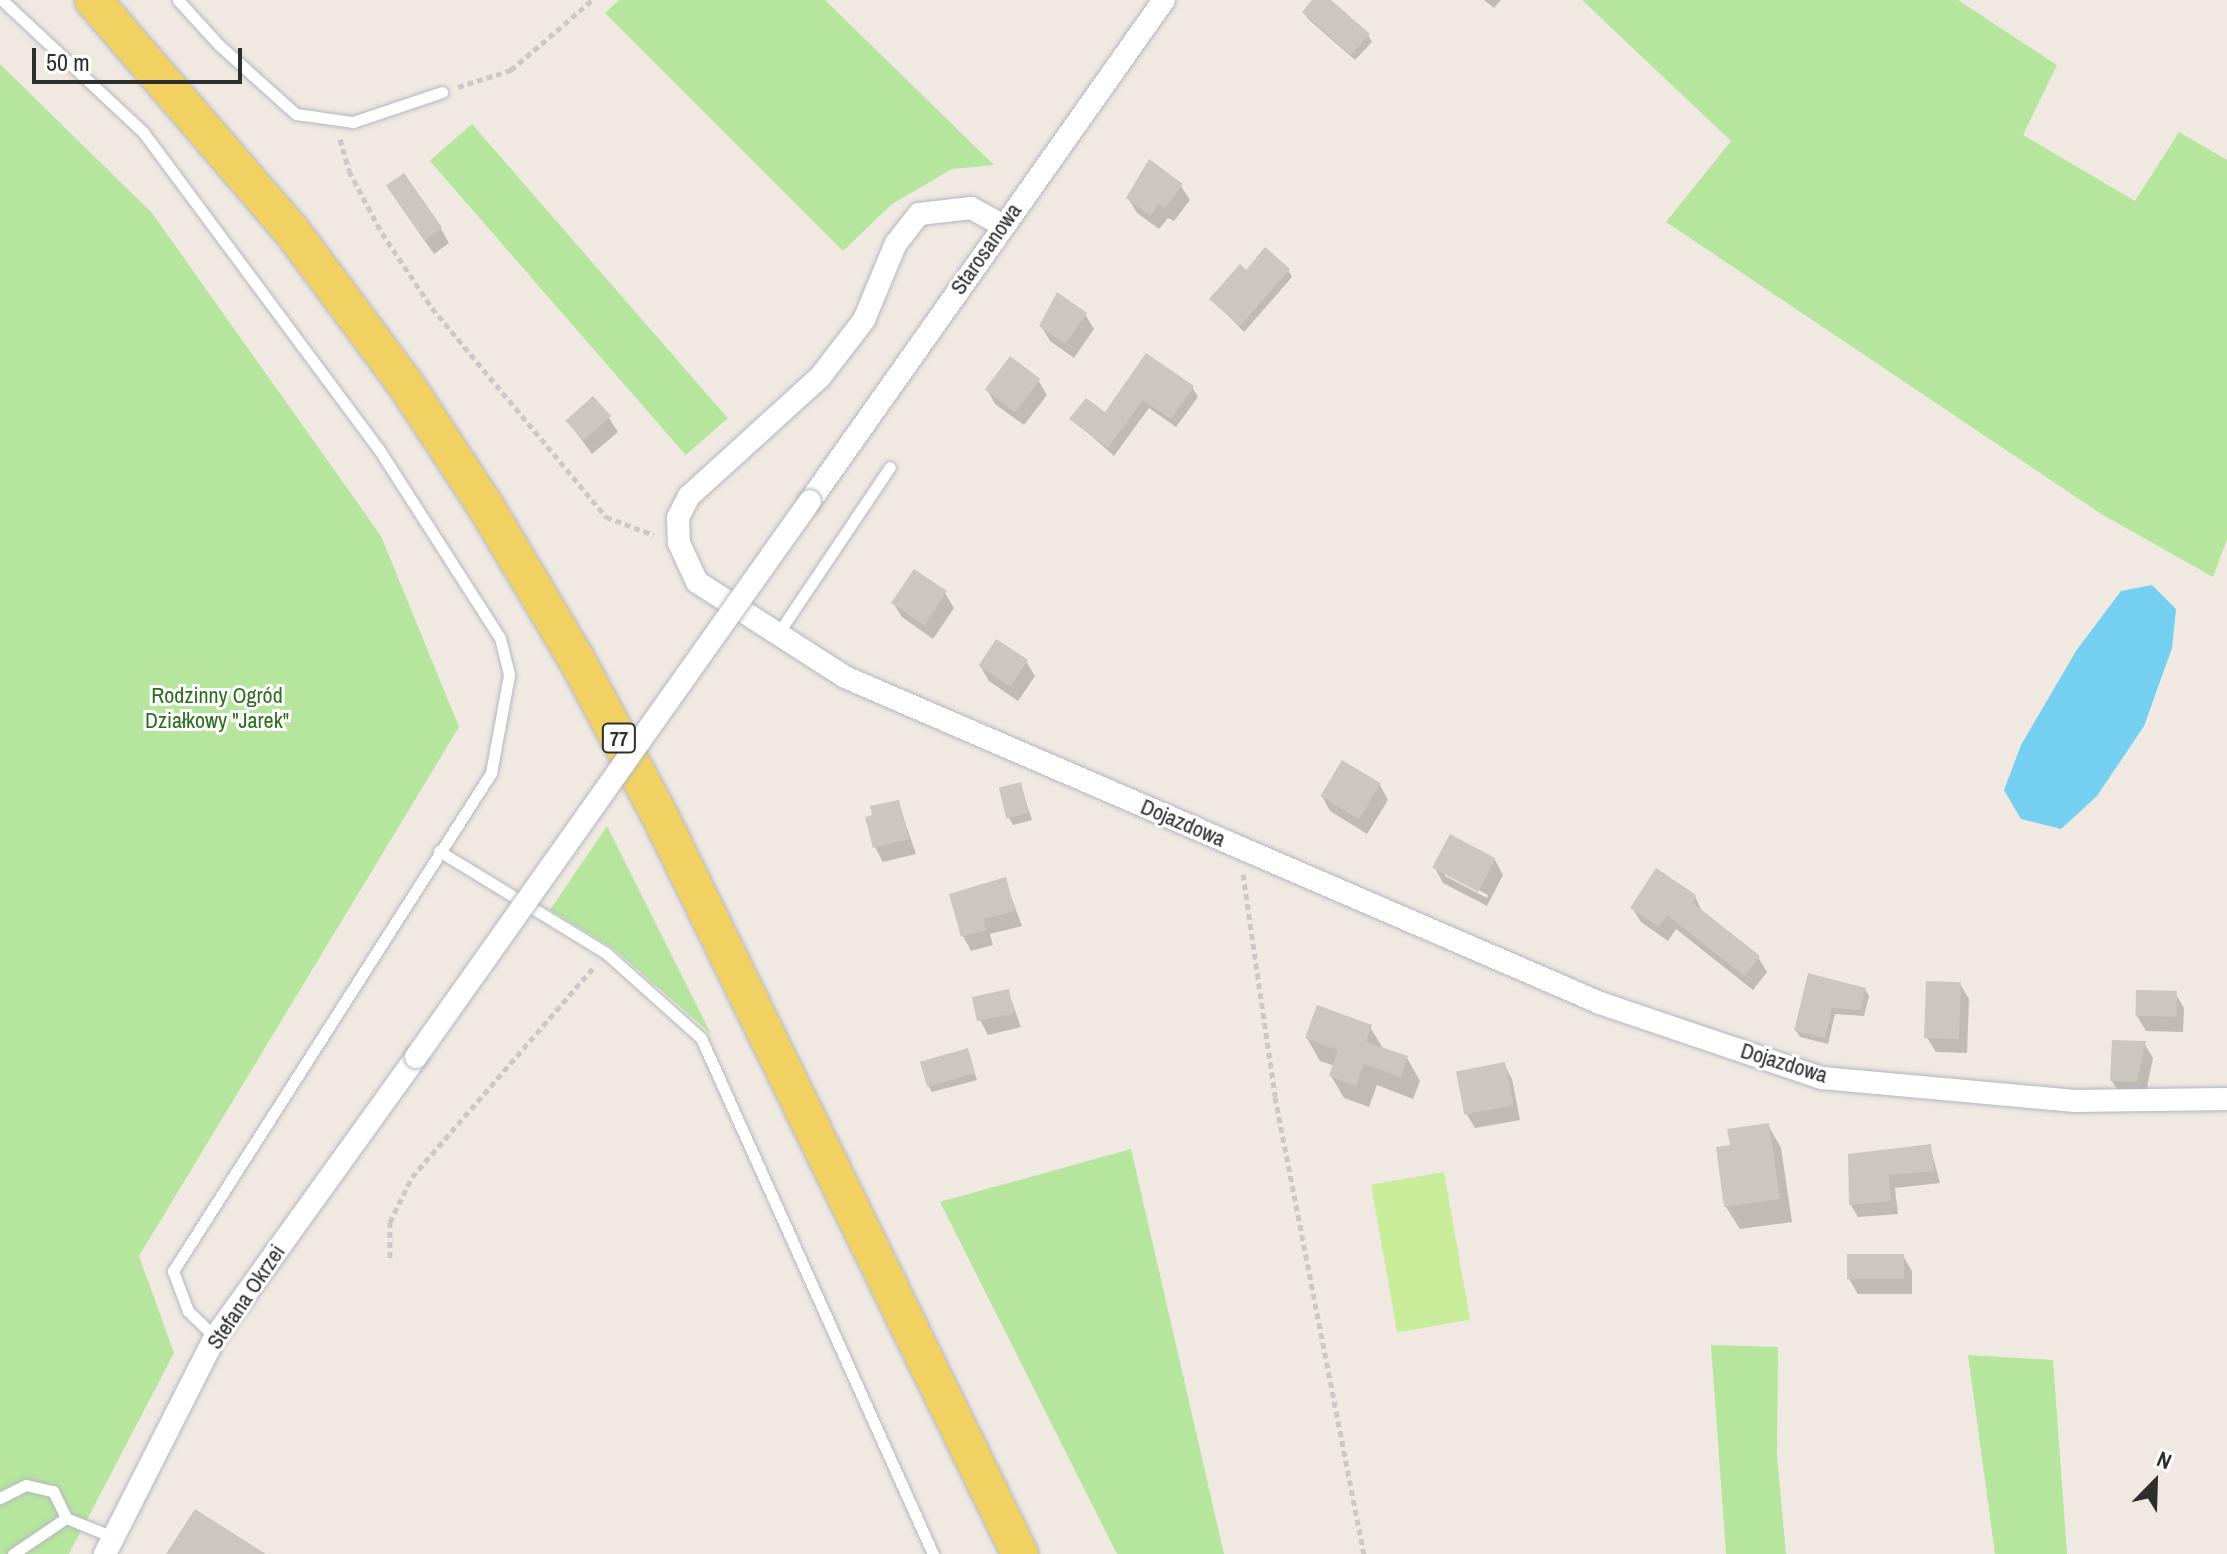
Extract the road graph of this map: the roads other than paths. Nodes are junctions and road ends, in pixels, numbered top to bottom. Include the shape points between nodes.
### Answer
1 (2, 0) edge
2 (93, 0) edge
3 (178, 0) edge
4 (1164, 0) edge
5 (442, 92) road end
6 (1002, 225) junction
7 (890, 467) dead end
8 (776, 636) junction
9 (439, 851) junction
10 (416, 1057) joint
11 (2227, 1099) edge
12 (215, 1337) junction
13 (0, 1498) edge
14 (66, 1518) junction
15 (109, 1545) edge
16 (13, 1554) edge
17 (933, 1554) edge
18 (1020, 1554) edge

1 - 9 lane via 143,132 378,448 500,638 509,675 491,773
2 - 18 main road, 77 via 291,230 406,385 486,507 659,814
3 - 5 lane via 296,114 353,122
4 - 6 street, Starosanowa
6 - 8 street, Dojazdowa via 971,208 919,214 896,243 864,320 820,377 689,496 678,518 679,543 697,582
6 - 10 street, Starosanowa, bridge
7 - 8 lane
8 - 11 street, Dojazdowa via 845,677 1600,1003 1822,1078 2075,1101
9 - 12 lane via 173,1271 188,1311
9 - 17 lane via 606,953 701,1038
10 - 12 street, Stefana Okrzei
12 - 15 street, Stefana Okrzei
13 - 14 lane via 26,1485 53,1491
14 - 15 lane
14 - 16 lane

